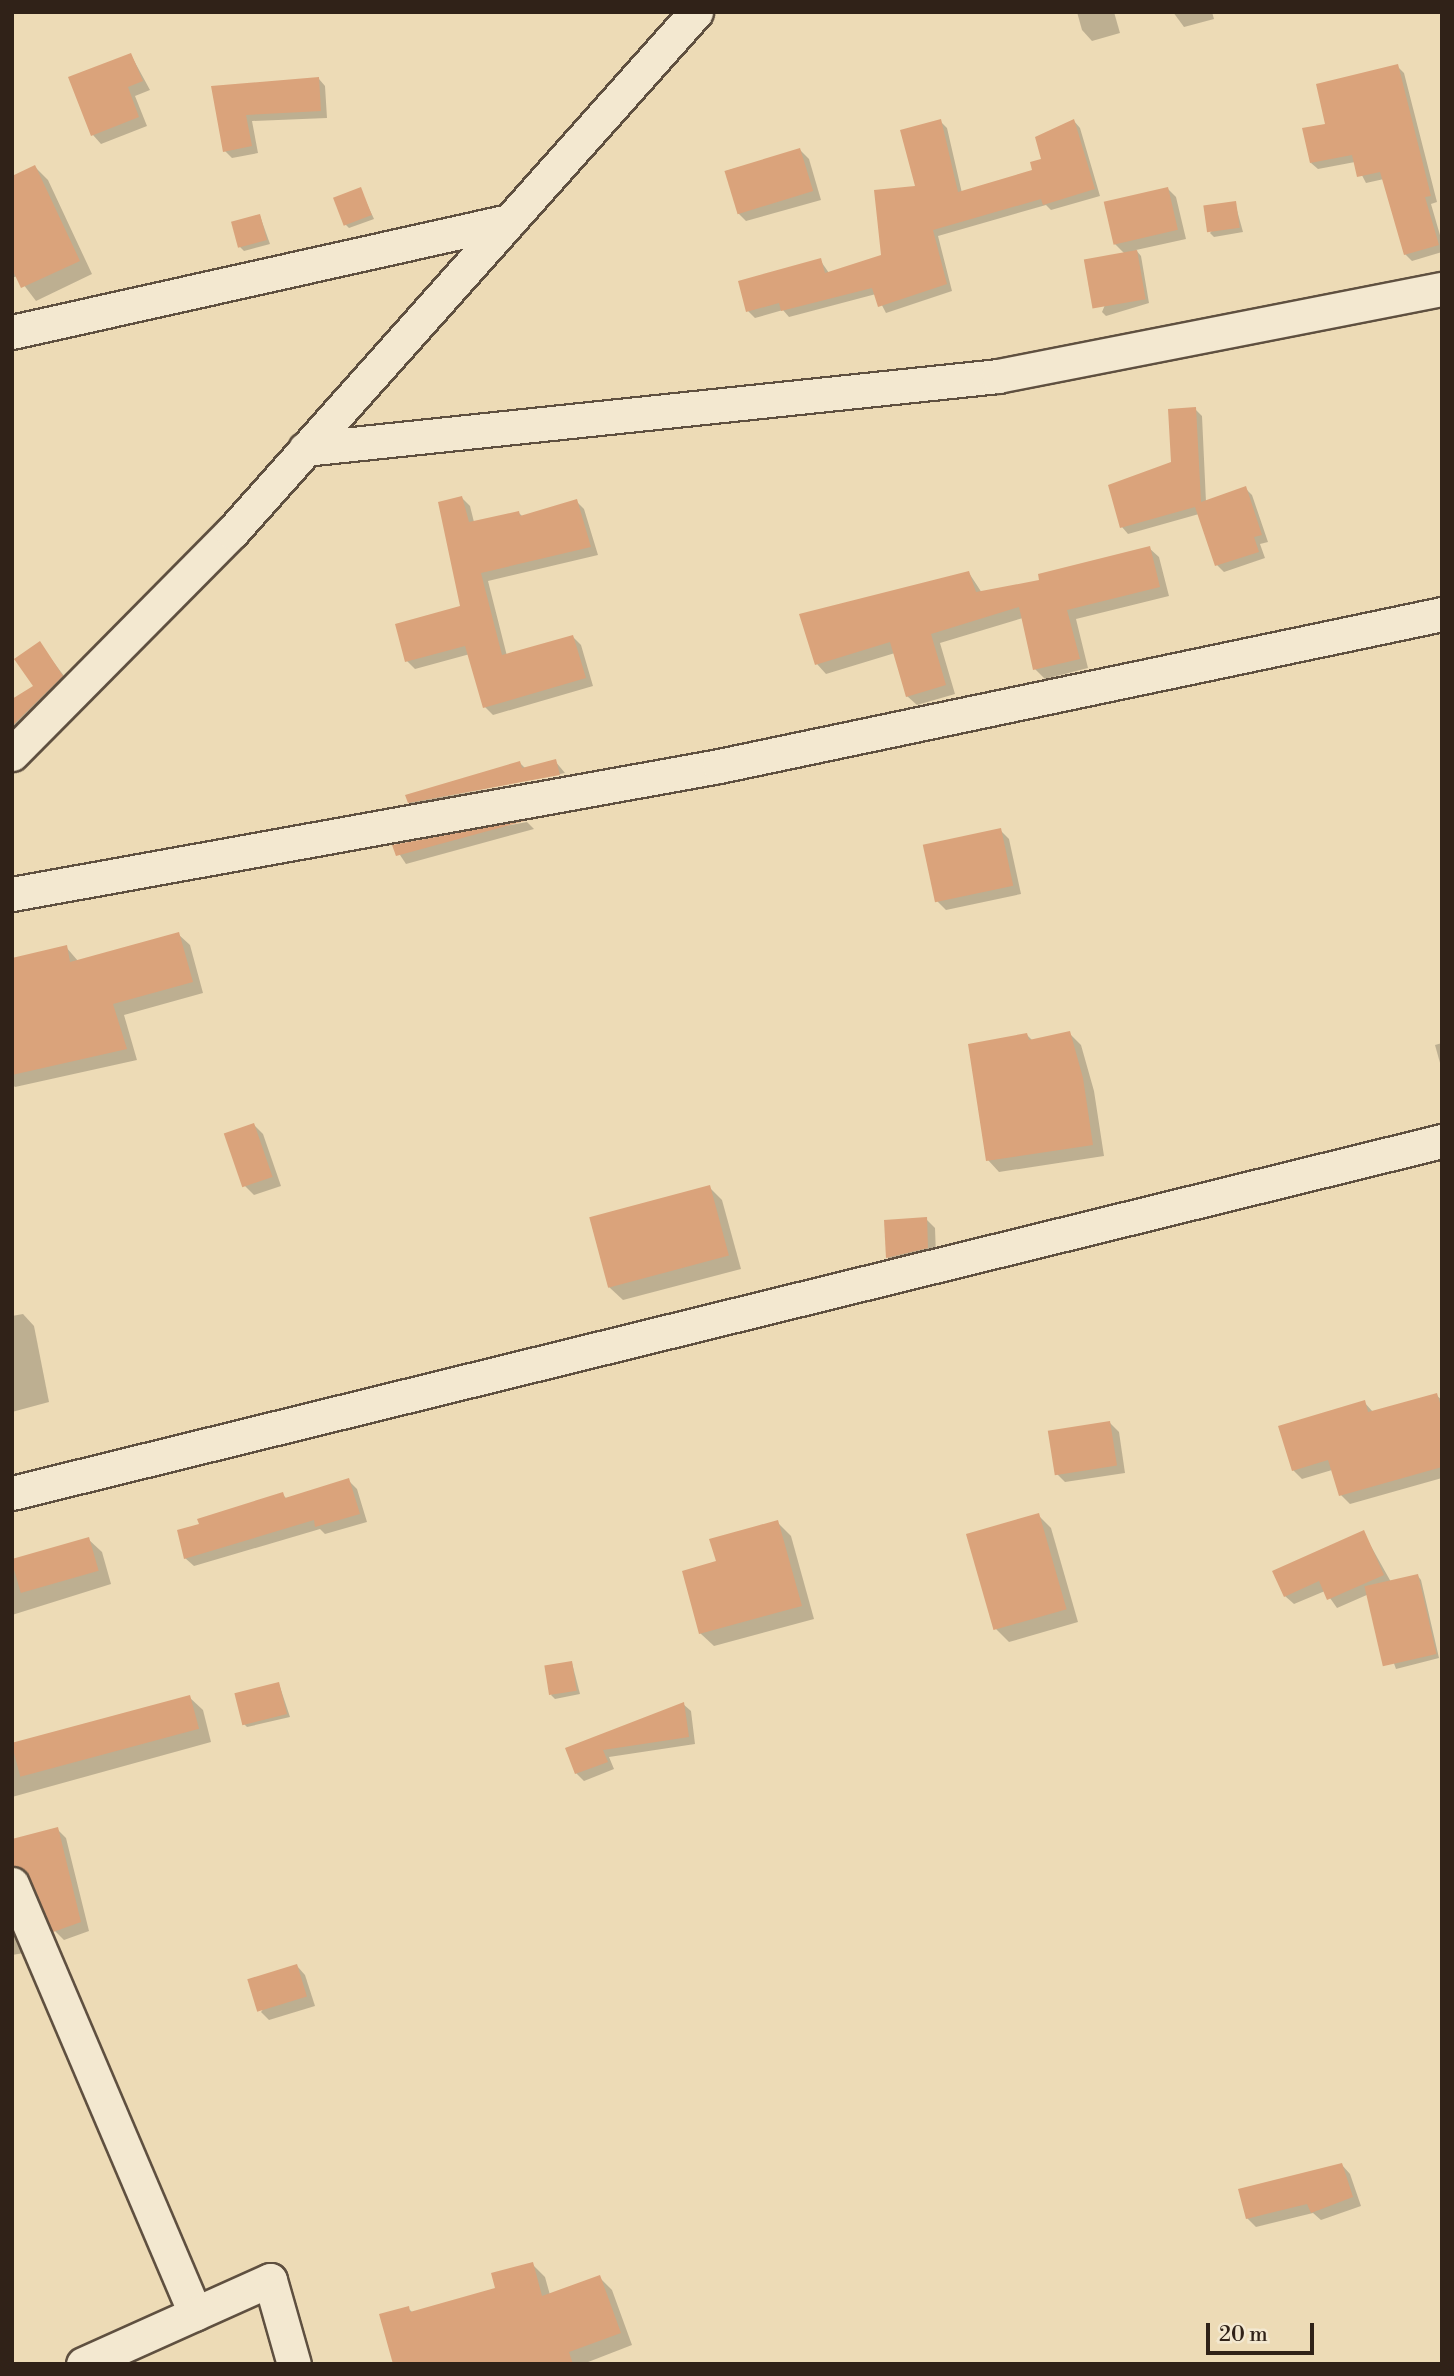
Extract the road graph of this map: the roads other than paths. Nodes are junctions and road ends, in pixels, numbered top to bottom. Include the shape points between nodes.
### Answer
1 (696, 12) edge
2 (509, 221) junction
3 (1442, 289) edge
4 (12, 332) edge
5 (305, 449) junction
6 (1442, 614) edge
7 (12, 754) edge
8 (12, 894) edge
9 (1442, 1141) edge
10 (12, 1493) edge
11 (12, 1884) edge
12 (195, 2314) junction
13 (83, 2364) edge
14 (294, 2364) edge

1 - 2 street
2 - 4 street
2 - 5 street
3 - 5 street via 998,376
5 - 7 street via 232,532
6 - 8 street via 719,766
9 - 10 street
11 - 12 street
12 - 13 street
12 - 14 street via 270,2280

